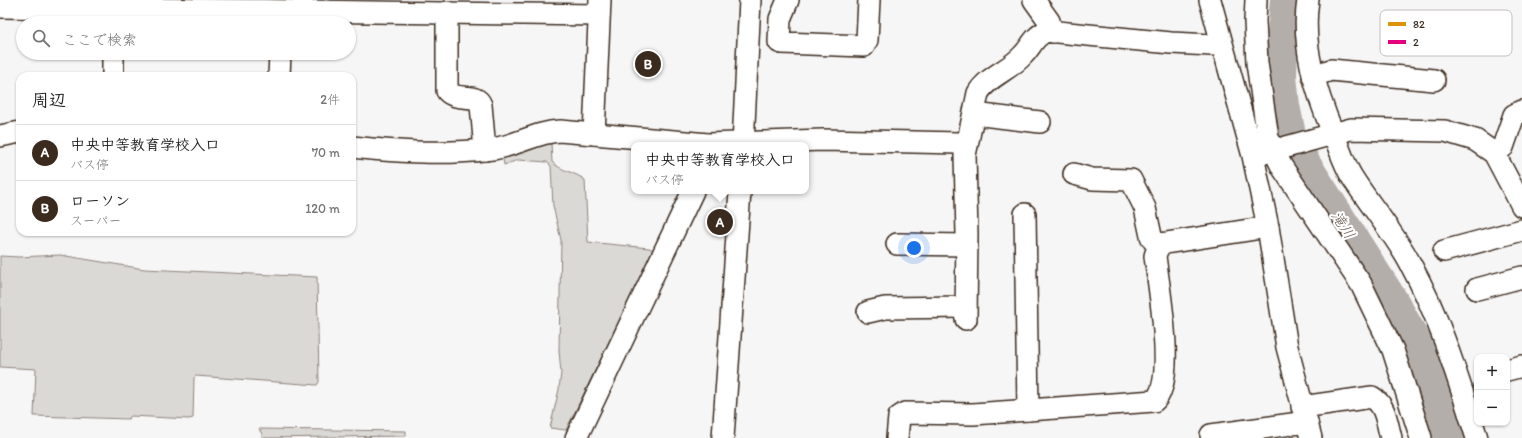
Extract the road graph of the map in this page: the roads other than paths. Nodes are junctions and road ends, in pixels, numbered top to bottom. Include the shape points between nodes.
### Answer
1 (750, 0) edge
2 (788, 0) edge
3 (870, 0) edge
4 (1034, 0) edge
5 (1210, 0) edge
6 (1256, 0) edge
7 (1308, 0) edge
8 (49, 4) edge
9 (495, 6) edge
10 (0, 7) edge
11 (600, 8) edge
12 (280, 11) edge
13 (447, 12) junction
14 (114, 16) edge
15 (1052, 32) junction
16 (1221, 43) junction
17 (114, 60) edge
18 (280, 60) edge
19 (113, 72) edge
20 (279, 72) edge
21 (1313, 76) junction
22 (1434, 80) dead end
23 (1522, 111) edge
24 (974, 114) junction
25 (1040, 122) dead end
26 (16, 133) edge
27 (594, 134) junction
28 (1330, 134) junction
29 (0, 136) edge
30 (677, 142) edge
31 (743, 142) edge
32 (791, 142) edge
33 (967, 145) junction
34 (356, 147) edge
35 (1277, 149) junction
36 (485, 150) junction
37 (1494, 153) junction
38 (1253, 156) junction
39 (1074, 174) dead end
40 (692, 194) edge
41 (740, 194) edge
42 (1522, 206) edge
43 (1025, 214) dead end
44 (1268, 227) junction
45 (1522, 230) edge
46 (897, 244) dead end
47 (967, 245) junction
48 (1161, 245) junction
49 (1444, 251) dead end
50 (1522, 277) edge
51 (1477, 289) dead end
52 (868, 312) dead end
53 (1522, 366) edge
54 (1510, 369) edge
55 (1028, 410) junction
56 (1307, 422) edge
57 (1211, 435) dead end
58 (576, 438) edge
59 (723, 438) edge
60 (897, 438) edge
61 (1391, 438) edge
62 (1421, 438) edge
63 (1477, 438) edge

1 - 31 street
2 - 3 street via 780,19 779,42 864,46 867,40
4 - 15 street via 1049,21
5 - 16 street
6 - 35 street via 1257,63 1266,128
7 - 21 street via 1307,38
8 - 10 street
8 - 14 street
9 - 11 street
9 - 13 street
11 - 27 street
12 - 13 street
12 - 14 street
13 - 36 street via 448,91 455,97 475,98 479,101
15 - 16 street via 1171,43
15 - 24 street via 1047,31 1036,36 1017,61 982,86
16 - 38 street
17 - 19 street
18 - 20 street
21 - 22 street via 1331,70
21 - 28 street
23 - 37 street via 1514,115 1503,147
24 - 25 street
24 - 33 street
26 - 29 street
27 - 30 street
27 - 36 street via 553,131
28 - 35 street
28 - 37 street via 1368,128 1438,130 1475,140
28 - 63 street via 1352,176 1411,265 1429,302 1445,338
32 - 33 street via 823,140
33 - 47 street
34 - 36 street via 422,153
35 - 38 street
35 - 62 street via 1282,166 1372,303 1393,350
37 - 42 street
38 - 44 street
39 - 48 street via 1092,178 1131,180 1145,208 1151,236
40 - 58 street
41 - 59 street
43 - 55 street
44 - 48 street
44 - 56 street via 1280,314
45 - 49 street
46 - 47 street
47 - 52 street via 966,313 885,308
48 - 55 street via 1155,256 1165,331 1164,382 1158,398 1150,402
50 - 51 street
53 - 54 street
55 - 60 street via 965,415 905,413 899,417
56 - 57 street
56 - 61 street via 1372,397 1383,409

